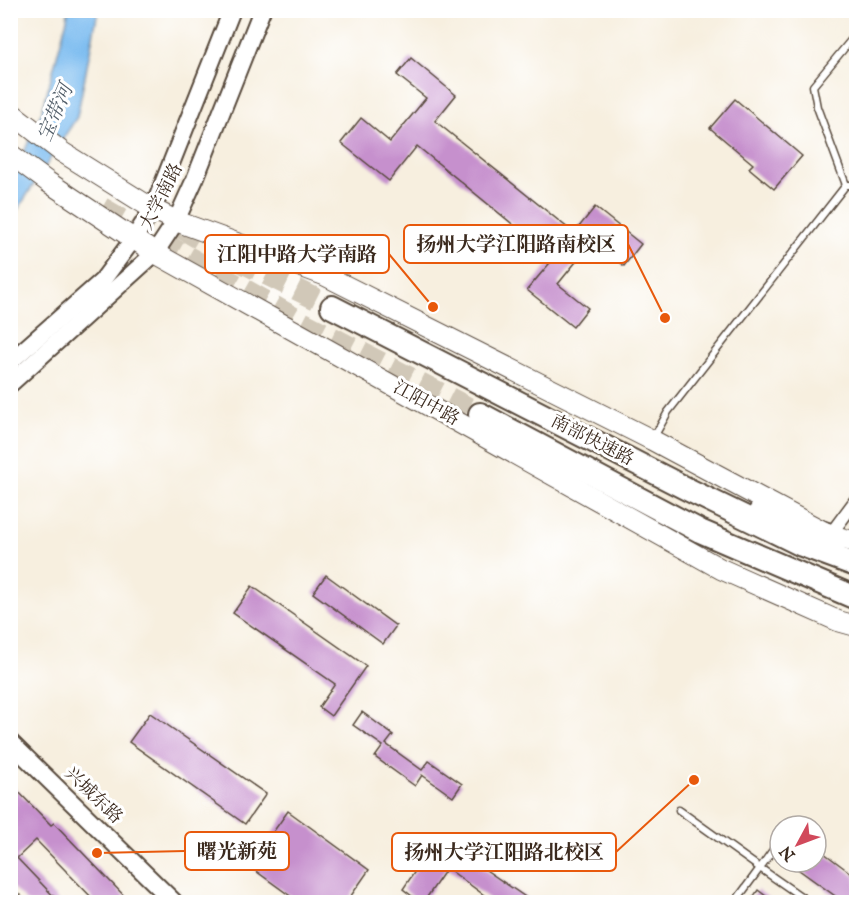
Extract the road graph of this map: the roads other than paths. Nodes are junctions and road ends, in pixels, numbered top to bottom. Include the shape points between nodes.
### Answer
1 (232, 10) edge
2 (262, 10) edge
3 (856, 34) edge
4 (10, 112) edge
5 (11, 154) edge
6 (846, 184) junction
7 (856, 185) edge
8 (153, 209) junction
9 (176, 221) junction
10 (134, 238) junction
11 (155, 253) junction
12 (332, 307) tunnel mouth
13 (10, 362) edge
14 (10, 384) edge
15 (517, 402) junction
16 (480, 414) tunnel mouth
17 (652, 440) junction
18 (856, 500) edge
19 (700, 531) junction
20 (830, 535) junction
21 (856, 542) edge
22 (856, 565) edge
23 (856, 598) edge
24 (856, 607) edge
25 (856, 626) edge
26 (10, 742) edge
27 (678, 810) dead end
28 (768, 857) edge
29 (760, 868) junction
30 (174, 903) edge
31 (735, 903) edge
32 (809, 903) edge

1 - 8 street, 大学南路
2 - 9 street, 大学南路
3 - 6 lane via 813,86
4 - 8 main road via 62,153
5 - 10 main road, 江阳中路
6 - 7 lane
6 - 17 lane via 668,412
8 - 9 main road
8 - 10 street, 大学南路
9 - 11 street, 大学南路
9 - 17 main road via 324,275
10 - 11 main road, 江阳中路
10 - 13 street, 大学南路 via 102,281
11 - 14 street, 大学南路
11 - 25 main road, 江阳中路 via 721,569
12 - 15 highway, 南部快速路
15 - 20 highway via 568,420 748,508
15 - 22 highway, 南部快速路 via 802,545
16 - 19 highway, 南部快速路
17 - 20 main road
18 - 20 street
19 - 23 highway, 南部快速路
19 - 24 highway via 752,564
20 - 21 main road
26 - 30 street, 兴城东路
27 - 29 lane
28 - 29 lane
29 - 31 lane
29 - 32 lane

